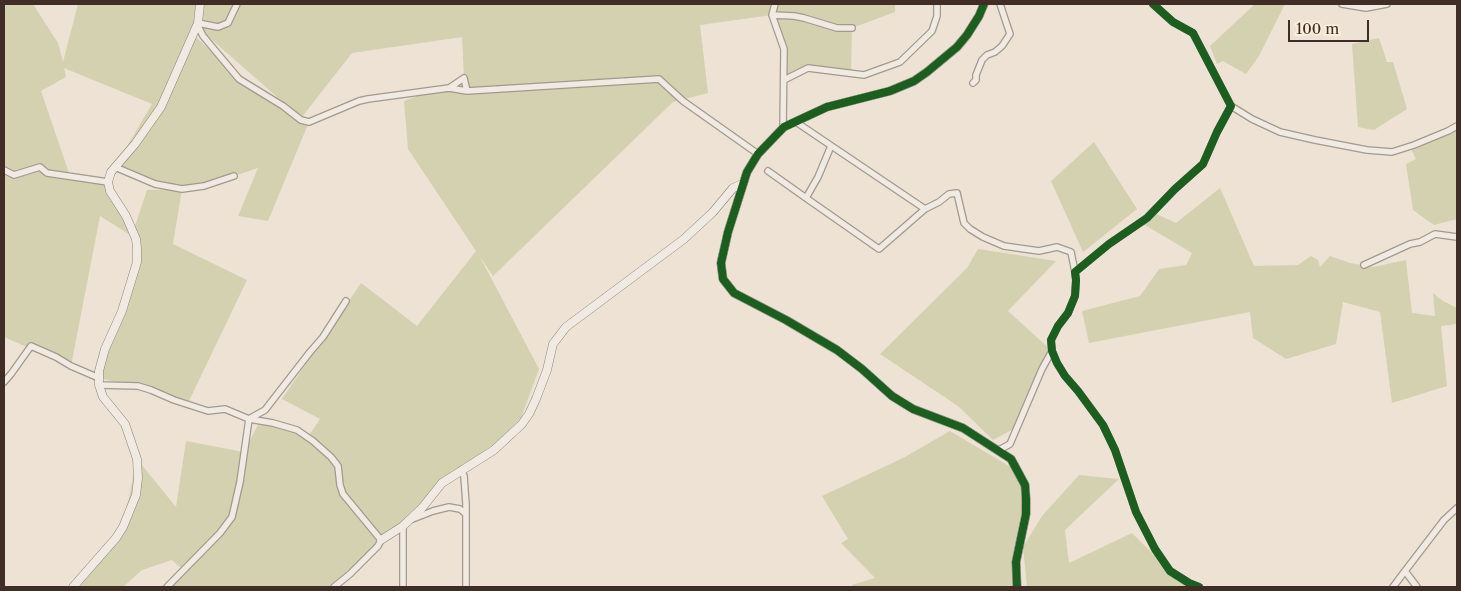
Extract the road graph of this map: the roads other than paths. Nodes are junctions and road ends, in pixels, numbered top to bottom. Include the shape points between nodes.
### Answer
1 (200, 4) edge
2 (237, 4) edge
3 (775, 4) edge
4 (937, 4) edge
5 (984, 4) edge
6 (1000, 4) edge
7 (1153, 4) edge
8 (1342, 4) edge
9 (1387, 4) edge
10 (772, 15) junction
11 (197, 24) junction
12 (852, 28) dead end
13 (784, 80) junction
14 (973, 82) dead end
15 (448, 88) junction
16 (467, 91) junction
17 (1231, 106) junction
18 (796, 122) junction
19 (1457, 126) edge
20 (783, 128) junction
21 (832, 146) junction
22 (758, 154) junction
23 (115, 167) junction
24 (4, 170) edge
25 (768, 171) dead end
26 (234, 176) dead end
27 (108, 182) junction
28 (742, 184) junction
29 (806, 198) junction
30 (925, 209) junction
31 (1457, 237) edge
32 (1364, 265) dead end
33 (1075, 272) junction
34 (346, 301) dead end
35 (1052, 351) junction
36 (99, 381) junction
37 (4, 382) edge
38 (249, 419) junction
39 (1010, 444) junction
40 (999, 450) junction
41 (1011, 459) junction
42 (461, 470) junction
43 (1457, 508) edge
44 (466, 514) junction
45 (406, 523) junction
46 (381, 540) junction
47 (1405, 571) junction
48 (73, 587) edge
49 (168, 587) edge
50 (334, 587) edge
51 (403, 587) edge
52 (466, 587) edge
53 (1017, 587) edge
54 (1199, 587) edge
55 (1393, 587) edge
56 (1416, 587) edge

1 - 11 street
2 - 11 street via 228,23 218,27
3 - 10 street
4 - 13 street via 932,31 900,62 864,75 808,68
5 - 18 street via 957,47 914,81 827,107
6 - 14 street via 1010,34 1002,46 982,60
7 - 17 street via 1173,22 1193,33
8 - 9 street via 1366,8
10 - 12 street via 794,16 837,28
10 - 13 street via 784,49
11 - 15 street via 238,79 301,120 309,122 368,99
11 - 23 street via 161,107
13 - 20 street
15 - 16 street
15 - 16 street via 464,78
16 - 22 street via 660,79 683,101
17 - 19 street via 1280,132 1368,150 1392,152
17 - 33 street via 1204,164 1147,218
18 - 20 street
18 - 21 street
20 - 22 street
21 - 29 street
21 - 30 street
22 - 28 street
23 - 26 street via 155,184 182,189
23 - 27 street
24 - 27 street via 14,175 40,167 47,173
25 - 29 street
27 - 36 street via 136,239 137,262 122,311 105,349
28 - 40 street via 721,262 722,279 734,293 837,350 892,396 913,409 963,428
28 - 42 street via 733,188 684,239 566,327 553,344 547,370 522,424 494,450
29 - 30 street via 880,249
30 - 33 street via 949,194 957,193 961,215 970,229 1004,246 1039,251 1057,247 1071,252
31 - 32 street via 1435,234
33 - 35 street via 1075,296 1051,340
34 - 38 street via 265,410
35 - 39 street
35 - 54 street via 1065,376 1103,426 1115,450 1136,512 1155,549 1170,571
36 - 37 street via 31,346
36 - 38 street via 138,386 208,411 224,409
36 - 48 street via 103,397 125,424 137,459 136,495 116,538
38 - 46 street via 297,430 331,457 338,466 343,494
38 - 49 street via 232,517
39 - 40 street
39 - 41 street
40 - 41 street
41 - 53 street via 1025,484 1026,498 1016,562
42 - 44 street
42 - 45 street via 442,483
43 - 47 street
44 - 45 street via 449,507
44 - 52 street
45 - 46 street
45 - 51 street
46 - 50 street
47 - 55 street
47 - 56 street

